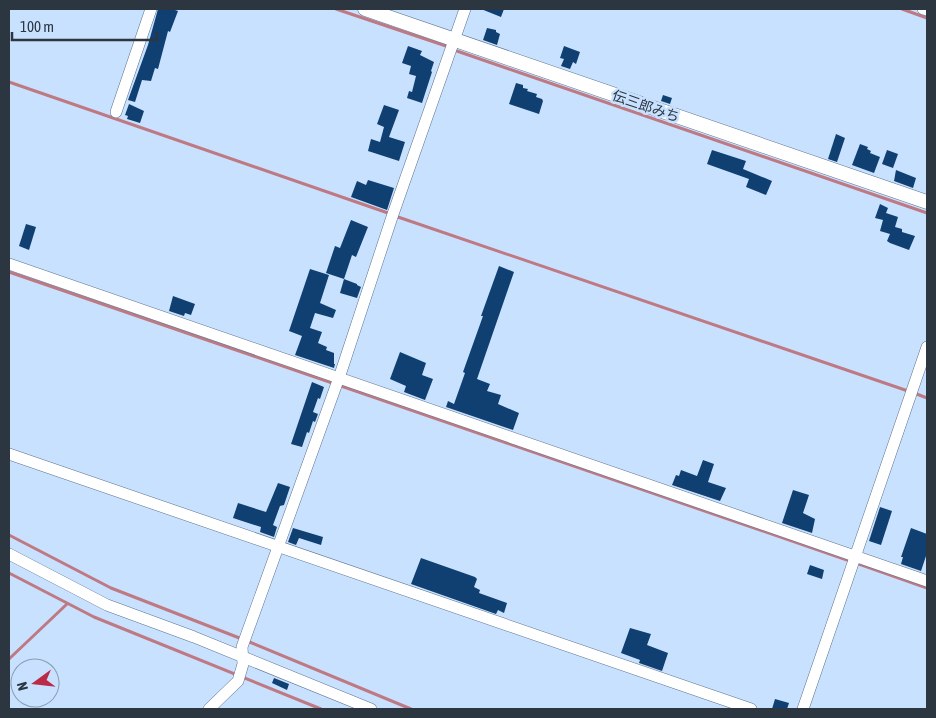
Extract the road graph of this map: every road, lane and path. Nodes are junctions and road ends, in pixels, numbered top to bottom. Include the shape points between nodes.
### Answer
1 (151, 9) edge
2 (365, 9) edge
3 (465, 9) edge
4 (923, 9) edge
5 (927, 10) edge
6 (453, 45) junction
7 (116, 112) dead end
8 (927, 202) edge
9 (9, 264) edge
10 (927, 347) edge
11 (336, 382) junction
12 (9, 454) edge
13 (278, 546) junction
14 (9, 554) edge
15 (854, 561) junction
16 (927, 581) edge
17 (242, 657) junction
18 (209, 709) edge
19 (371, 709) edge
20 (751, 709) edge
21 (803, 709) edge

1 - 7 street
2 - 6 street, 伝三郎みち
3 - 6 street
4 - 5 street
6 - 8 street, 伝三郎みち
6 - 11 street
9 - 11 street
10 - 15 street
11 - 13 street
11 - 15 street
12 - 13 street
13 - 17 street via 244,640
13 - 20 street
14 - 17 street via 100,602
15 - 16 street
15 - 21 street
17 - 18 street via 240,675
17 - 19 street

